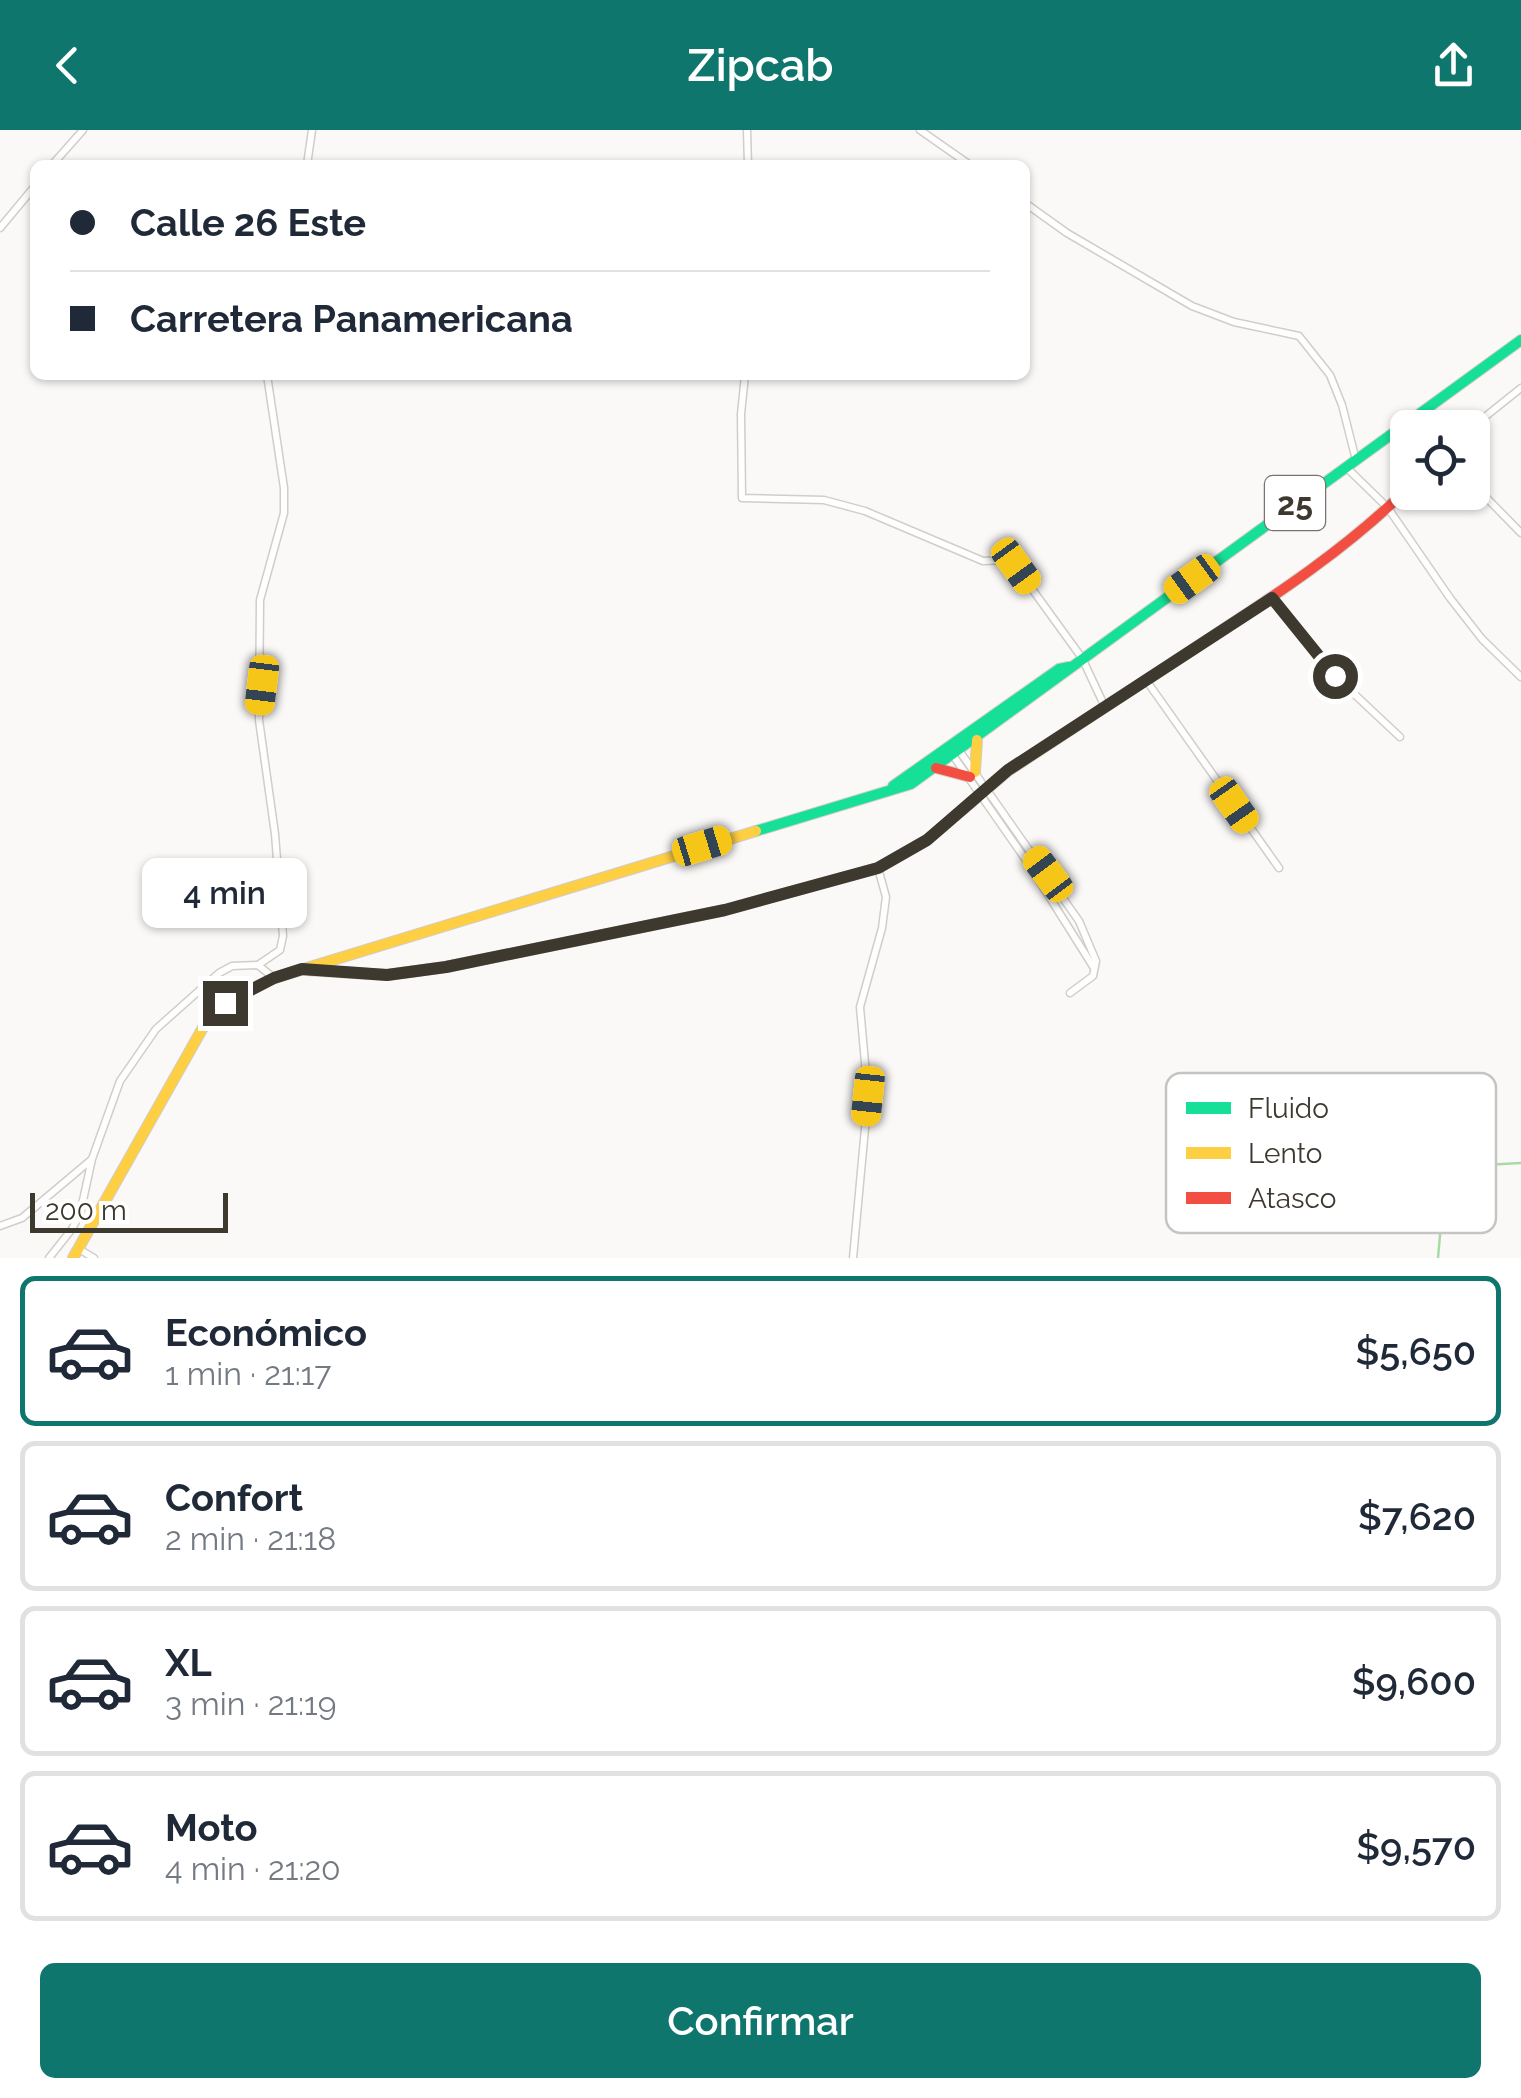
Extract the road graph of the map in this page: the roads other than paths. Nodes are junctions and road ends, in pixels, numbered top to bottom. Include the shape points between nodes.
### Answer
1 (83, 130) edge
2 (312, 130) edge
3 (746, 130) edge
4 (920, 130) edge
5 (56, 160) edge
6 (308, 160) edge
7 (748, 160) edge
8 (963, 160) edge
9 (30, 192) edge
10 (1030, 207) edge
11 (0, 228) edge
12 (1521, 340) edge
13 (268, 380) edge
14 (745, 380) edge
15 (1521, 388) edge
16 (1490, 413) edge
17 (1351, 463) junction
18 (1490, 501) edge
19 (1388, 508) junction
20 (1521, 533) edge
21 (1272, 598) junction
22 (1082, 658) junction
23 (1070, 667) junction
24 (1521, 677) edge
25 (1146, 679) junction
26 (1104, 706) junction
27 (1400, 738) dead end
28 (977, 739) junction
29 (954, 750) junction
30 (934, 768) junction
31 (972, 774) junction
32 (984, 790) junction
33 (884, 791) junction
34 (878, 868) junction
35 (1279, 868) dead end
36 (258, 965) junction
37 (302, 969) junction
38 (274, 978) junction
39 (1070, 992) dead end
40 (92, 1159) junction
41 (0, 1226) edge
42 (76, 1254) edge
43 (49, 1258) edge
44 (94, 1258) edge
45 (853, 1258) edge

1 - 5 street
2 - 6 street
3 - 7 street
4 - 8 street
9 - 11 street
10 - 17 street via 1192,306 1304,341 1342,405
12 - 17 main road, 25
13 - 36 street via 284,514 260,600 259,720 283,936 280,950
14 - 22 street via 742,498 824,500 983,561 1006,560
15 - 16 street
17 - 19 street
17 - 22 main road, 25
18 - 20 street
19 - 21 main road
19 - 24 street via 1460,612
21 - 25 main road
21 - 27 street via 1335,676
22 - 23 main road, 25
22 - 26 street
23 - 28 main road, 25
23 - 29 main road, 25
25 - 26 main road
25 - 35 street
26 - 32 main road
28 - 29 main road, 25
28 - 31 main road
29 - 30 main road, 25
29 - 31 street
29 - 33 main road, 25
30 - 31 main road
30 - 33 main road, 25
31 - 32 street
32 - 34 main road via 927,840
32 - 39 street via 1092,946 1092,976
33 - 37 main road, 25
34 - 37 main road via 725,910 446,967 387,975
34 - 45 street via 886,897 860,1007 868,1096
36 - 38 street
36 - 40 street via 218,974 156,1030 120,1081
37 - 38 main road, 25
38 - 42 main road, 25 via 225,1003 206,1024
40 - 41 street via 22,1218
40 - 43 street via 80,1214
42 - 44 street

